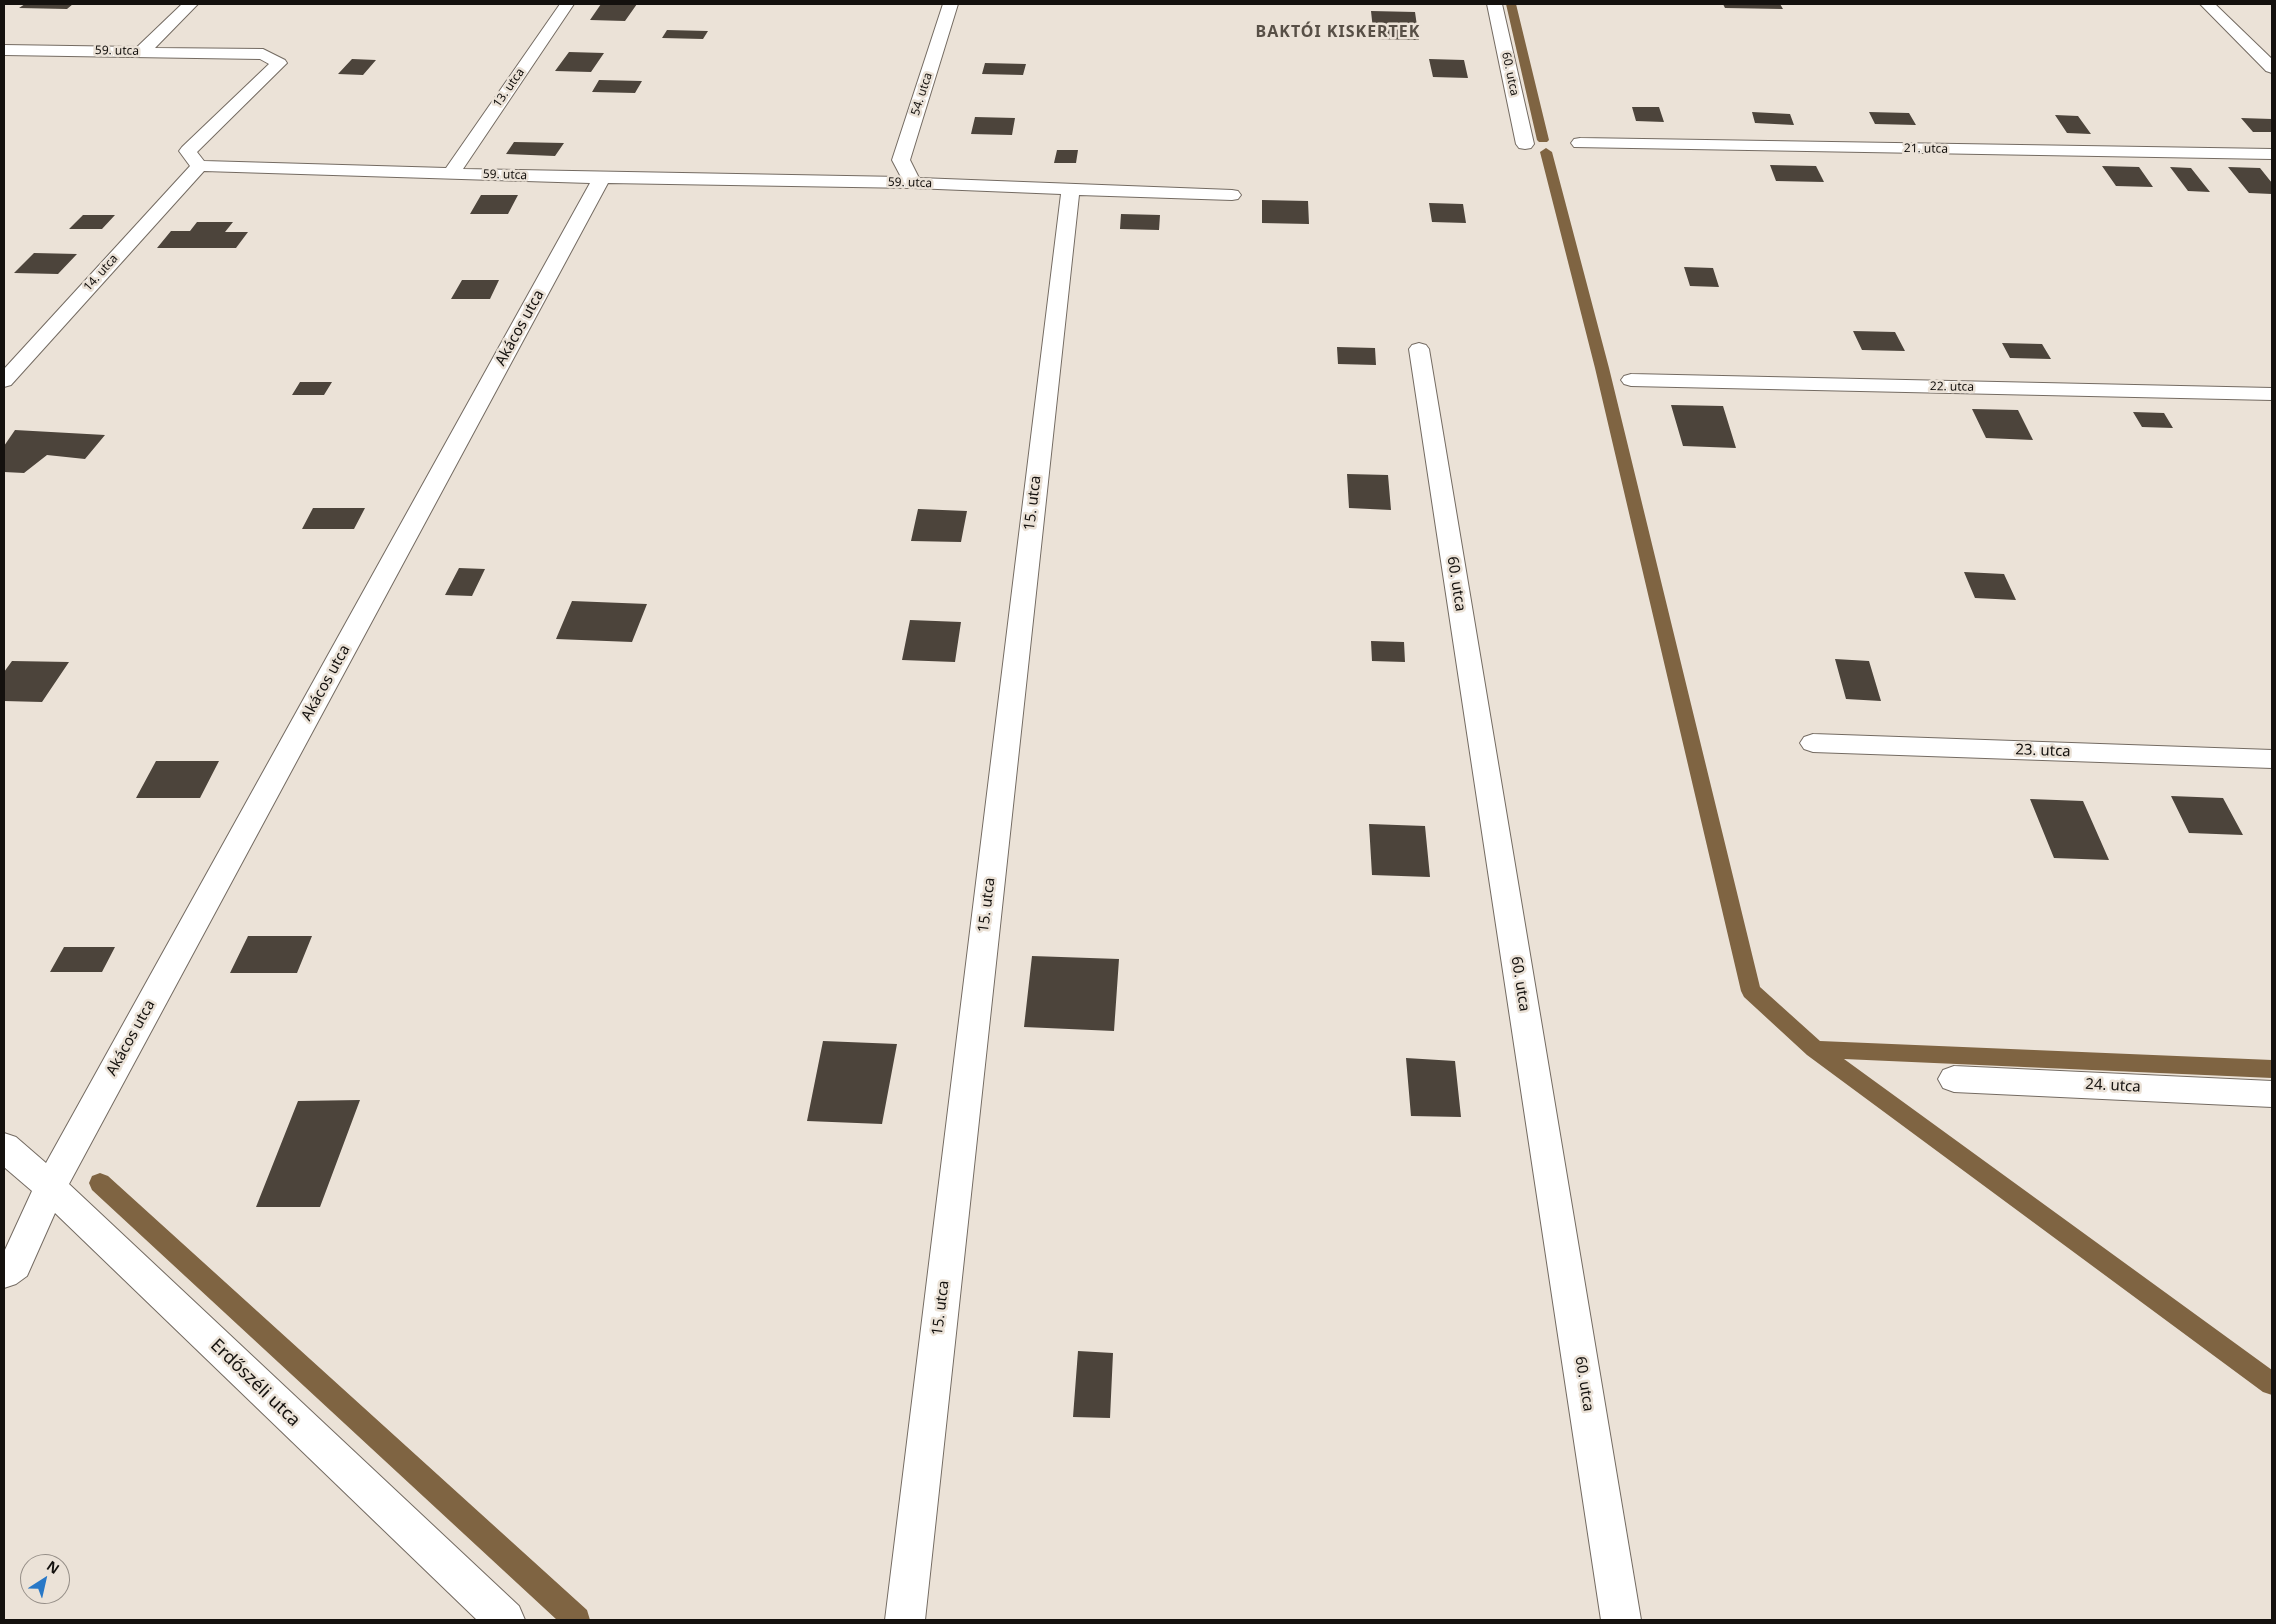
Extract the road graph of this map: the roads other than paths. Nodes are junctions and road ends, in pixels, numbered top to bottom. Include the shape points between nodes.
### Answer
1 (190, 4) edge
2 (567, 4) edge
3 (951, 4) edge
4 (1494, 4) edge
5 (2207, 4) edge
6 (4, 50) edge
7 (141, 52) junction
8 (2271, 65) edge
9 (1580, 143) dead end
10 (1525, 144) dead end
11 (2272, 154) edge
12 (198, 166) junction
13 (450, 173) junction
14 (602, 178) junction
15 (913, 183) junction
16 (1070, 190) junction
17 (1232, 196) dead end
18 (1419, 348) dead end
19 (1632, 380) dead end
20 (4, 381) edge
21 (2272, 394) edge
22 (1813, 743) dead end
23 (2272, 759) edge
24 (1954, 1078) dead end
25 (2272, 1094) edge
26 (4, 1147) edge
27 (50, 1187) junction
28 (4, 1273) edge
29 (505, 1620) edge
30 (905, 1620) edge
31 (1622, 1620) edge

1 - 7 street
2 - 13 street, 13. utca
3 - 15 street, 54. utca via 901,160
4 - 10 street, 60. utca
5 - 8 street
6 - 7 street, 59. utca
7 - 12 street, 59. utca via 263,54 279,63 188,151
9 - 11 street, 21. utca
12 - 13 street, 59. utca
12 - 20 street, 14. utca
13 - 14 street, 59. utca
14 - 15 street, 59. utca
14 - 27 street, Akácos utca
15 - 16 street, 59. utca
16 - 17 street, 59. utca
16 - 30 street, 15. utca
18 - 31 street, 60. utca
19 - 21 street, 22. utca
22 - 23 street, 23. utca
24 - 25 street, 24. utca
26 - 27 street, Erdőszéli utca
27 - 28 street, Akácos utca via 15,1265
27 - 29 street, Erdőszéli utca

